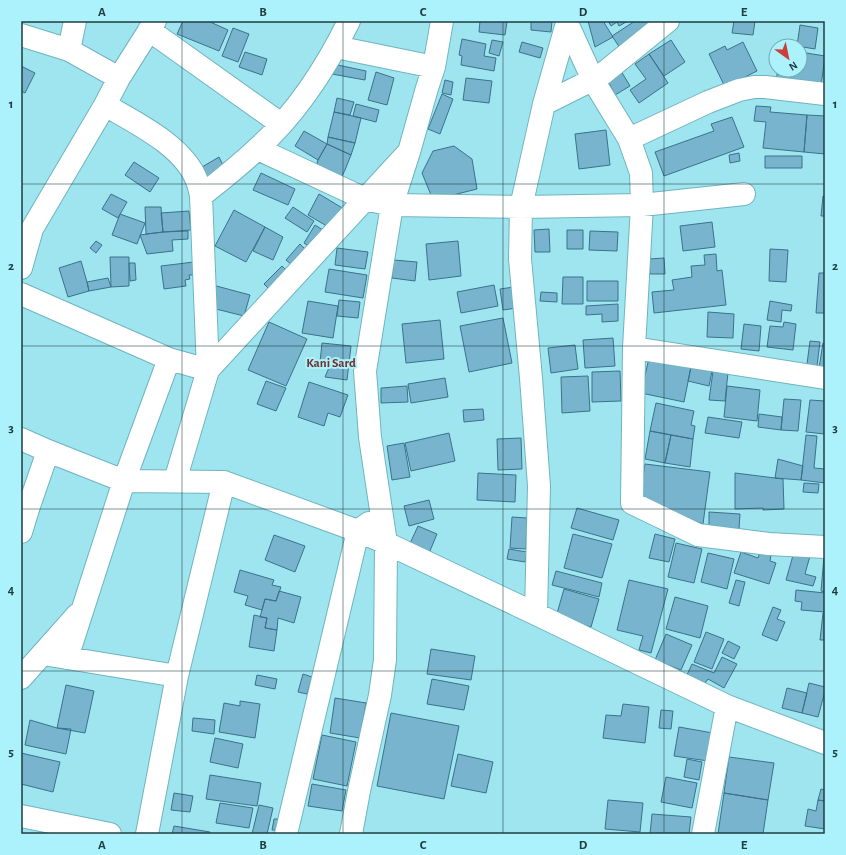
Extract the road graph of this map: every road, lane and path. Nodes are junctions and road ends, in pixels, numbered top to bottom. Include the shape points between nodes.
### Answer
1 (75, 21) edge
2 (349, 21) edge
3 (442, 21) edge
4 (668, 21) edge
5 (567, 22) edge
6 (152, 25) edge
7 (21, 35) edge
8 (336, 47) junction
9 (69, 50) junction
10 (434, 67) junction
11 (119, 78) junction
12 (593, 80) junction
13 (825, 94) edge
14 (544, 104) junction
15 (105, 105) junction
16 (282, 124) junction
17 (629, 139) junction
18 (258, 149) junction
19 (409, 152) junction
20 (744, 194) dead end
21 (201, 196) junction
22 (365, 199) junction
23 (392, 205) junction
24 (642, 206) junction
25 (521, 208) junction
26 (27, 230) edge
27 (21, 268) edge
28 (21, 294) edge
29 (634, 348) junction
30 (169, 359) junction
31 (208, 370) junction
32 (825, 378) edge
33 (21, 439) edge
34 (48, 451) junction
35 (124, 481) junction
36 (175, 481) junction
37 (224, 482) junction
38 (24, 505) edge
39 (381, 513) junction
40 (358, 531) junction
41 (21, 532) edge
42 (386, 543) junction
43 (825, 547) edge
44 (84, 606) junction
45 (536, 614) junction
46 (43, 654) junction
47 (66, 658) junction
48 (178, 676) junction
49 (21, 678) edge
50 (727, 706) junction
51 (825, 743) edge
52 (21, 816) edge
53 (110, 834) edge
54 (147, 834) edge
55 (286, 834) edge
56 (351, 834) edge
57 (703, 834) edge

1 - 9 street
2 - 8 street
3 - 10 street
4 - 12 street
5 - 12 street
5 - 14 street
6 - 11 street
6 - 16 street
7 - 9 street
8 - 10 street
8 - 16 street via 322,71
9 - 11 street
10 - 19 street
11 - 15 street
12 - 14 street
12 - 17 street
13 - 17 street via 778,87 739,90
14 - 25 street
15 - 21 street via 173,148 192,171
15 - 26 street
16 - 18 street
17 - 24 street via 641,173
18 - 21 street
18 - 22 street
19 - 22 street
19 - 23 street
20 - 24 street
21 - 31 street
22 - 23 street
22 - 31 street
23 - 25 street
23 - 39 street via 365,371 370,437
24 - 25 street
24 - 29 street
25 - 45 street via 520,259 539,486
26 - 27 street
28 - 30 street
29 - 32 street
29 - 43 street via 632,503 698,535 769,544
30 - 31 street
30 - 35 street
31 - 36 street
33 - 34 street
34 - 35 street
34 - 38 street
35 - 36 street
35 - 44 street
36 - 37 street
37 - 40 street
37 - 48 street
38 - 41 street
39 - 40 street
39 - 42 street
40 - 42 street
40 - 55 street
42 - 45 street
42 - 56 street via 385,660
44 - 46 street
44 - 47 street
45 - 50 street
46 - 47 street
46 - 49 street
47 - 48 street
48 - 54 street
50 - 51 street
50 - 57 street
52 - 53 street

